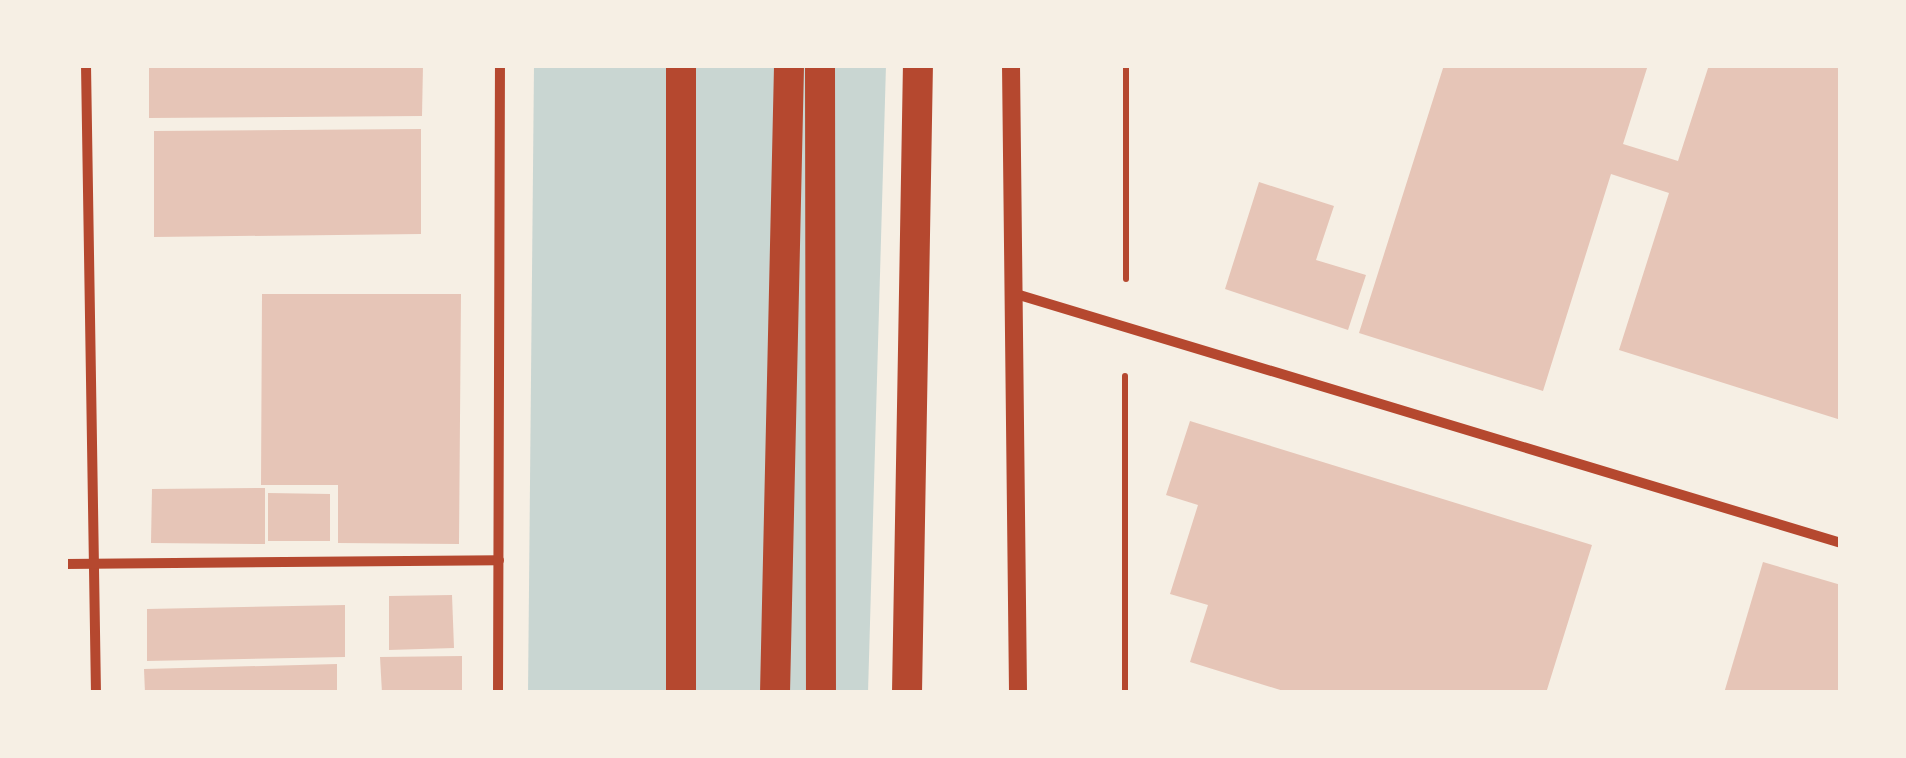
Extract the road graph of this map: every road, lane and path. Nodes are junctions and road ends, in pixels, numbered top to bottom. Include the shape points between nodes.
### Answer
1 (86, 65) edge
2 (500, 65) edge
3 (682, 65) edge
4 (788, 65) edge
5 (820, 65) edge
6 (918, 65) edge
7 (1011, 65) edge
8 (1013, 292) junction
9 (1841, 543) edge
10 (498, 560) junction
11 (65, 564) edge
12 (95, 564) junction
13 (96, 693) edge
14 (498, 693) edge
15 (681, 693) edge
16 (775, 693) edge
17 (821, 693) edge
18 (907, 693) edge
19 (1018, 693) edge

1 - 12 street
2 - 10 street
3 - 15 highway
4 - 16 highway
5 - 17 highway
6 - 18 highway
7 - 8 street
8 - 9 street
8 - 19 street
10 - 12 street
10 - 14 street
11 - 12 street
12 - 13 street

